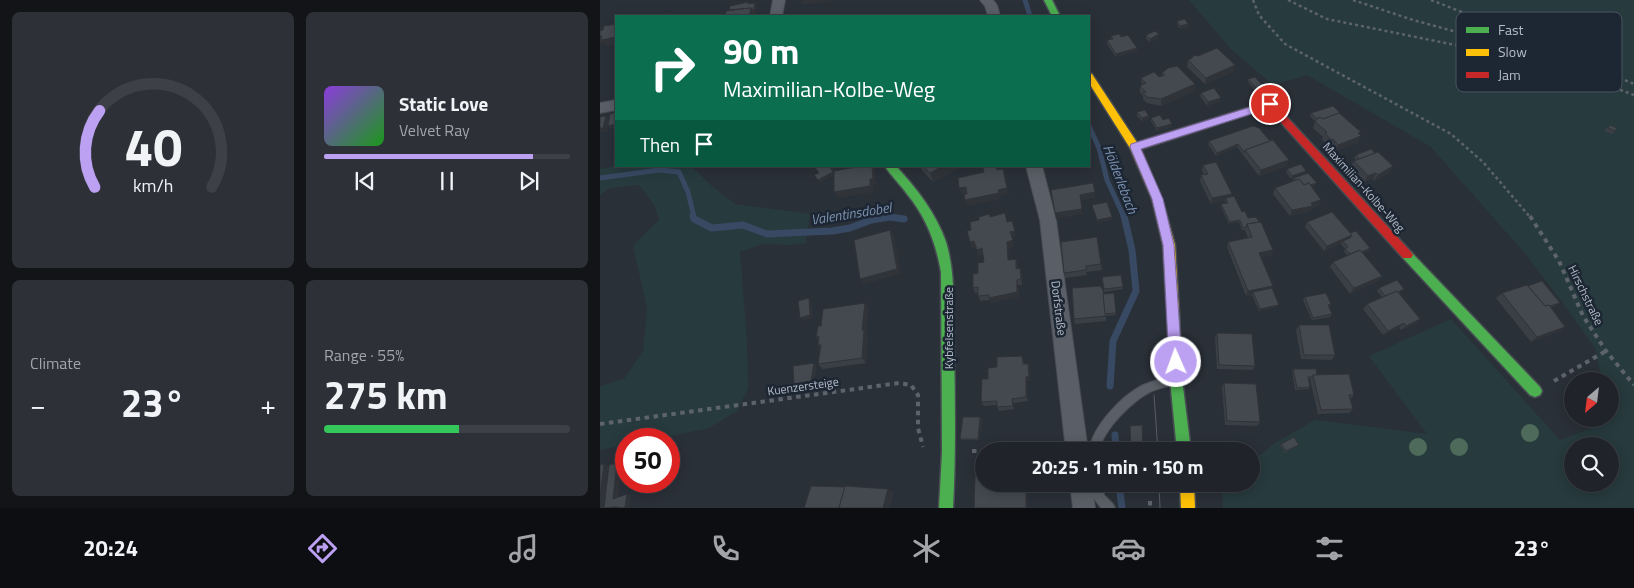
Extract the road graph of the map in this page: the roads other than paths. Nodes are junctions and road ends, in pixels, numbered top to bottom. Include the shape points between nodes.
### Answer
1 (779, 0) edge
2 (986, 0) edge
3 (1048, 0) edge
4 (776, 15) edge
5 (994, 15) edge
6 (1056, 15) edge
7 (1090, 78) edge
8 (615, 105) edge
9 (600, 108) edge
10 (1135, 147) junction
11 (891, 167) edge
12 (1034, 167) edge
13 (1176, 379) junction
14 (1535, 391) dead end
15 (1081, 442) edge
16 (1095, 442) edge
17 (1183, 442) edge
18 (1082, 492) edge
19 (1099, 492) edge
20 (1187, 492) edge
21 (946, 508) edge
22 (1084, 508) edge
23 (1109, 508) edge
24 (1188, 508) edge

1 - 4 street
2 - 5 street
3 - 6 street
7 - 10 street
8 - 9 street
10 - 13 street via 1157,199 1169,245
10 - 14 street, Maximilian-Kolbe-Weg via 1270,104
11 - 21 street, Kybfelsenstraße via 934,221 945,249 949,452
12 - 15 street, Dorfstraße via 1048,220
13 - 16 lane via 1146,389 1134,397 1106,424
13 - 17 street
18 - 22 street
19 - 23 lane
20 - 24 street

